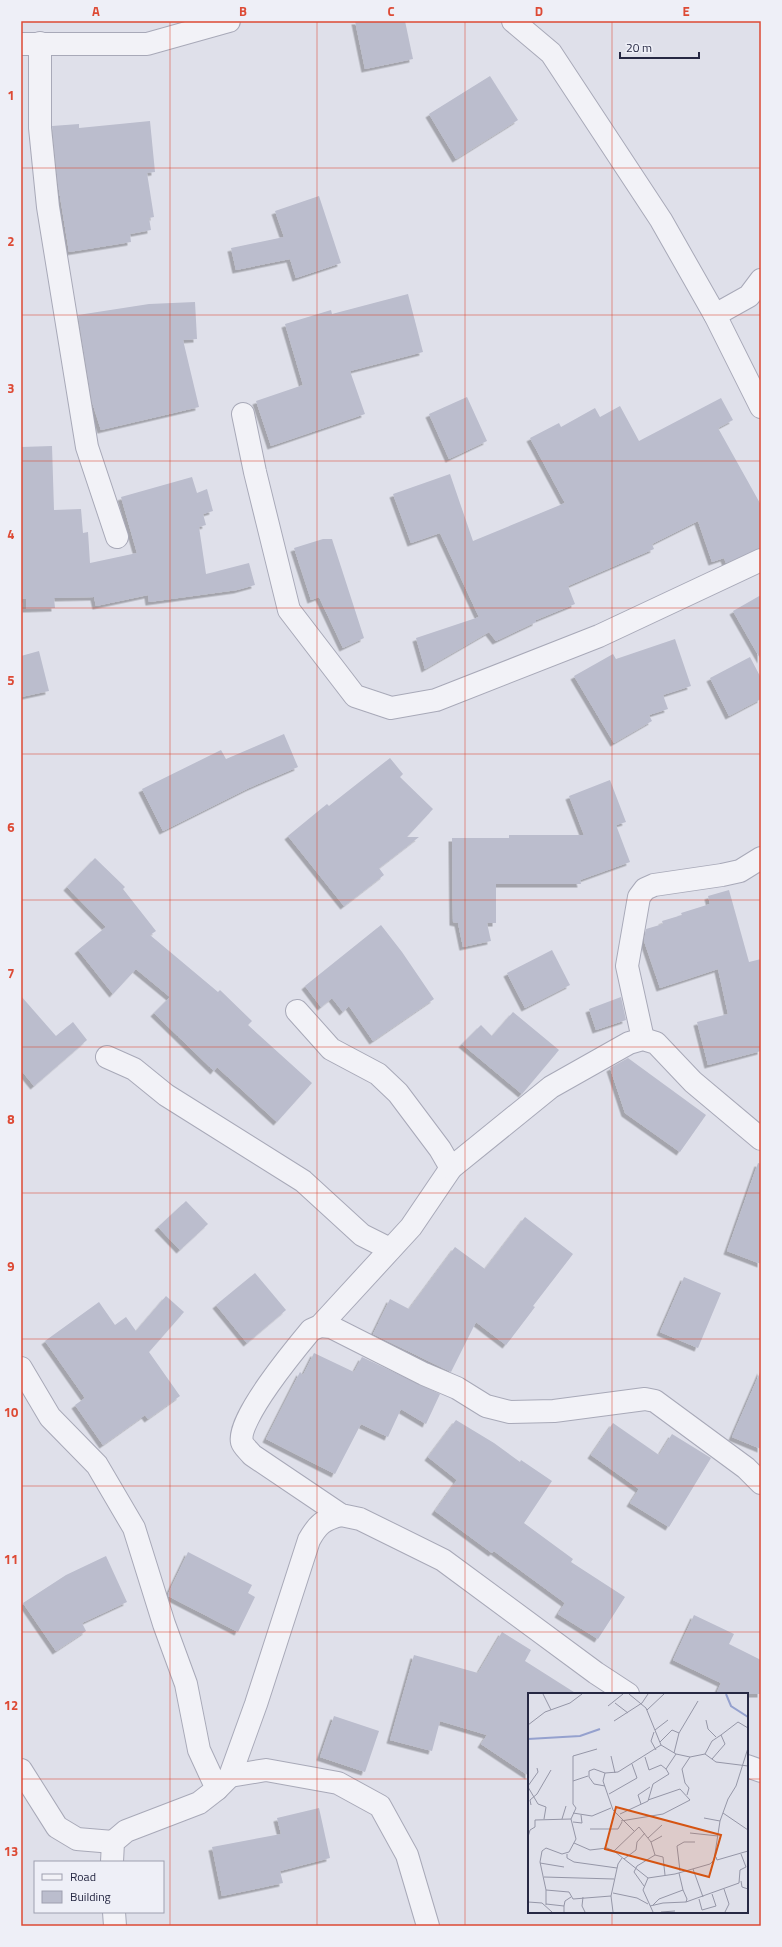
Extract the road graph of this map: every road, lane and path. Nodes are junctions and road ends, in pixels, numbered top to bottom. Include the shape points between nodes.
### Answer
1 (229, 21) edge
2 (513, 21) edge
3 (30, 44) edge
4 (761, 280) edge
5 (715, 315) junction
6 (761, 407) edge
7 (243, 414) dead end
8 (117, 537) dead end
9 (761, 560) edge
10 (761, 858) edge
11 (297, 1011) dead end
12 (643, 1039) junction
13 (107, 1057) dead end
14 (761, 1139) edge
15 (451, 1168) junction
16 (390, 1249) junction
17 (320, 1326) junction
18 (21, 1368) edge
19 (761, 1483) edge
20 (341, 1515) junction
21 (626, 1693) edge
22 (748, 1766) edge
23 (21, 1770) edge
24 (761, 1771) edge
25 (224, 1783) junction
26 (112, 1852) edge
27 (114, 1913) edge
28 (115, 1926) edge
29 (428, 1926) edge

1 - 3 street via 147,44
2 - 5 street via 551,53 661,220
3 - 8 street via 48,207 87,447
4 - 5 street via 749,296
5 - 6 street
7 - 9 street via 254,472 289,610 355,696 391,708 436,700 599,636
10 - 12 street via 740,871 654,885 646,889 639,898 627,966
11 - 15 street via 331,1050 378,1074 398,1093
12 - 14 street via 656,1043 694,1082
12 - 15 street via 629,1042 551,1087
13 - 16 street via 134,1068 166,1095 303,1181 362,1235
15 - 16 street via 411,1227
16 - 17 street
17 - 19 street via 331,1327 457,1388 486,1406 510,1412 554,1411 645,1399 655,1401 746,1468
17 - 20 street via 311,1330 270,1380 242,1430 242,1443 252,1455
18 - 25 street via 50,1417 97,1465 134,1528 186,1684 199,1750
20 - 21 street via 360,1519 443,1560
20 - 25 street via 327,1518 316,1527 309,1540 256,1704
22 - 24 street
23 - 26 street via 57,1827 77,1839
25 - 26 street via 199,1803 126,1831
25 - 29 street via 266,1770 338,1783 380,1806 407,1855
27 - 28 street

